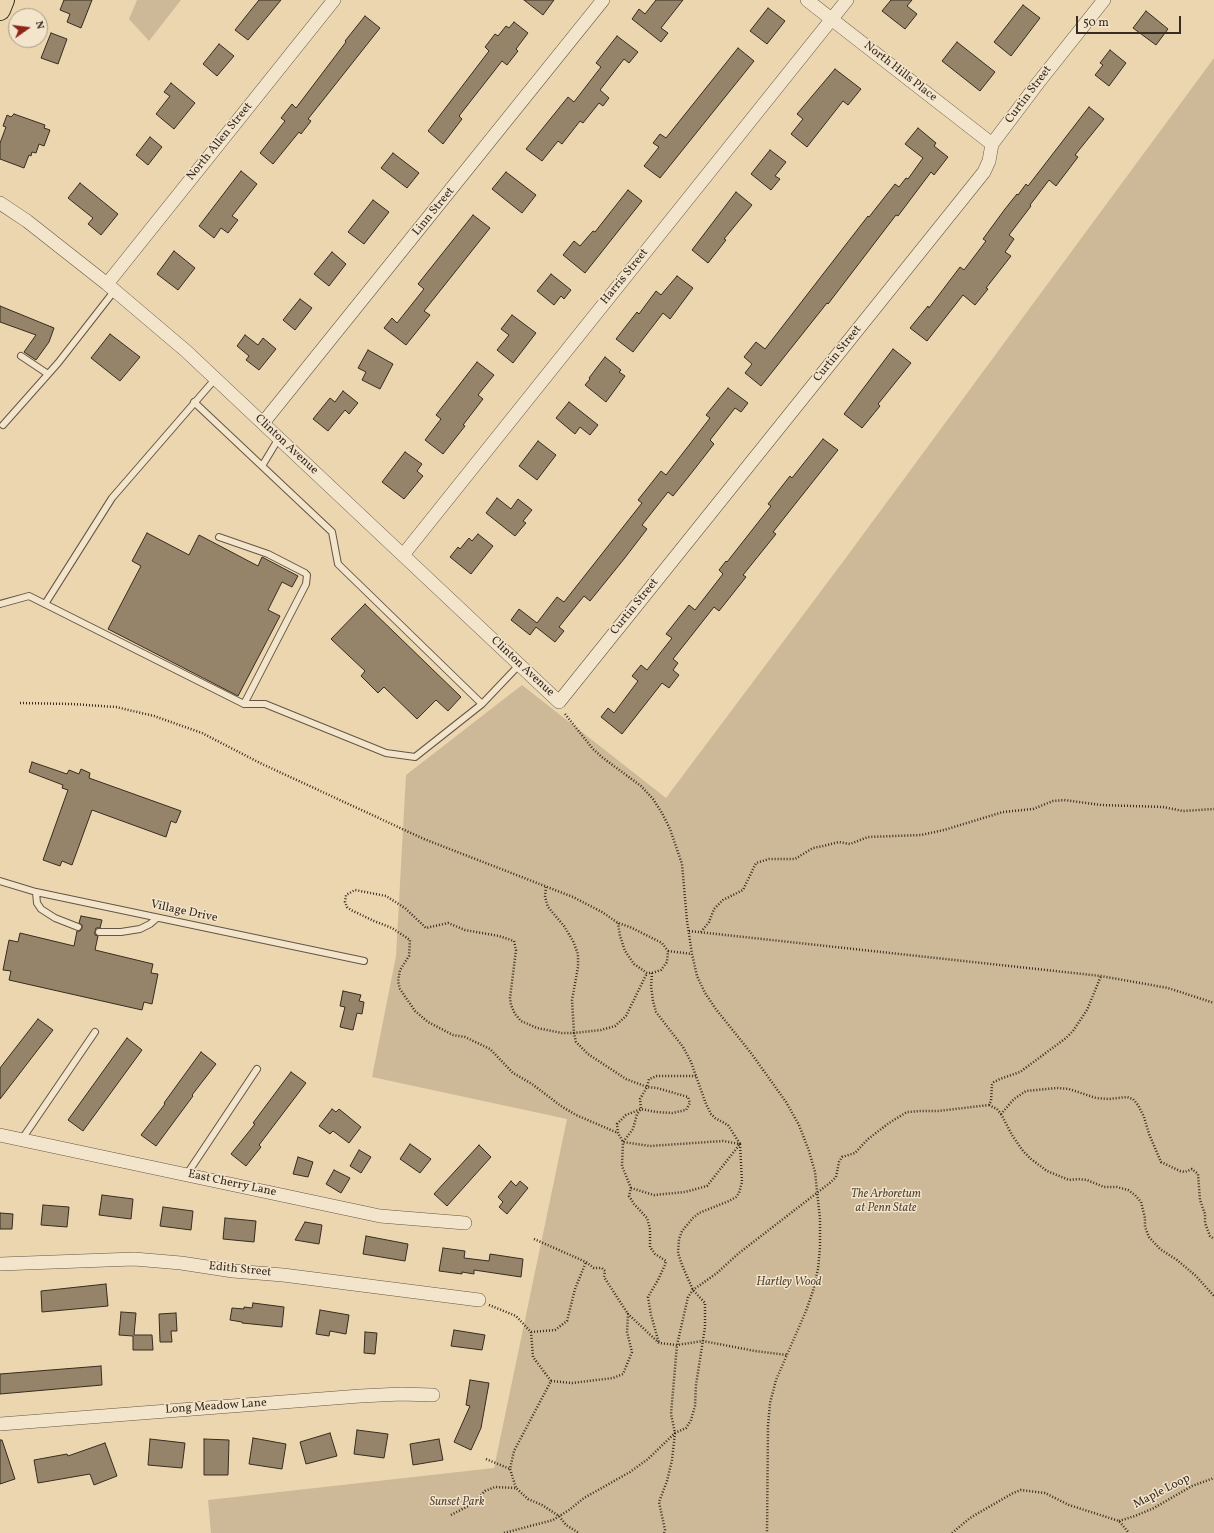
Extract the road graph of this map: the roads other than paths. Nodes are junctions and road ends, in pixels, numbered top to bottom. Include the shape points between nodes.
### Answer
1 (4, 0) edge
2 (334, 0) edge
3 (603, 0) edge
4 (808, 0) edge
5 (847, 0) edge
6 (1104, 0) edge
7 (0, 10) edge
8 (832, 19) junction
9 (992, 144) junction
10 (0, 204) edge
11 (111, 287) junction
12 (21, 356) dead end
13 (48, 374) junction
14 (216, 378) junction
15 (194, 402) junction
16 (263, 422) junction
17 (2, 425) dead end
18 (280, 438) junction
19 (262, 466) junction
20 (219, 537) dead end
21 (403, 555) junction
22 (0, 604) edge
23 (46, 604) junction
24 (520, 664) junction
25 (559, 702) joint
26 (244, 704) junction
27 (482, 704) junction
28 (0, 882) edge
29 (36, 892) junction
30 (157, 918) junction
31 (78, 927) dead end
32 (99, 932) dead end
33 (364, 962) dead end
34 (95, 1032) dead end
35 (257, 1069) dead end
36 (0, 1134) edge
37 (22, 1139) junction
38 (187, 1175) junction
39 (466, 1223) dead end
40 (0, 1264) edge
41 (478, 1300) road end
42 (433, 1395) dead end
43 (0, 1424) edge

1 - 7 main road
2 - 11 street, North Allen Street
3 - 16 street, Linn Street
4 - 8 street, North Hills Place
5 - 8 street, Harris Street
6 - 9 street, Curtin Street
8 - 9 street, North Hills Place
8 - 21 street, Harris Street
9 - 25 street, Curtin Street via 984,172
10 - 11 street, Clinton Avenue via 27,221
11 - 13 lane
11 - 14 street, Clinton Avenue
12 - 13 lane
13 - 17 lane
14 - 15 lane
14 - 16 street, Clinton Avenue
15 - 19 lane
15 - 23 lane via 112,498
16 - 18 street, Clinton Avenue
18 - 19 lane
18 - 21 street, Clinton Avenue
19 - 27 lane via 332,532 338,564
20 - 26 lane via 268,554 307,575 306,584
21 - 24 street, Clinton Avenue
22 - 23 lane via 29,596
23 - 26 lane
24 - 25 street, Clinton Avenue
24 - 27 lane
26 - 27 lane via 265,704 386,753 415,757
28 - 29 lane, Village Drive
29 - 30 lane, Village Drive
29 - 31 lane via 37,903 41,909
30 - 32 lane via 140,929
30 - 33 lane, Village Drive
34 - 37 lane
35 - 38 lane
36 - 37 street, East Cherry Lane
37 - 38 street, East Cherry Lane
38 - 39 street, East Cherry Lane via 380,1216
40 - 41 street, Edith Street via 134,1259
42 - 43 street, Long Meadow Lane via 360,1396

